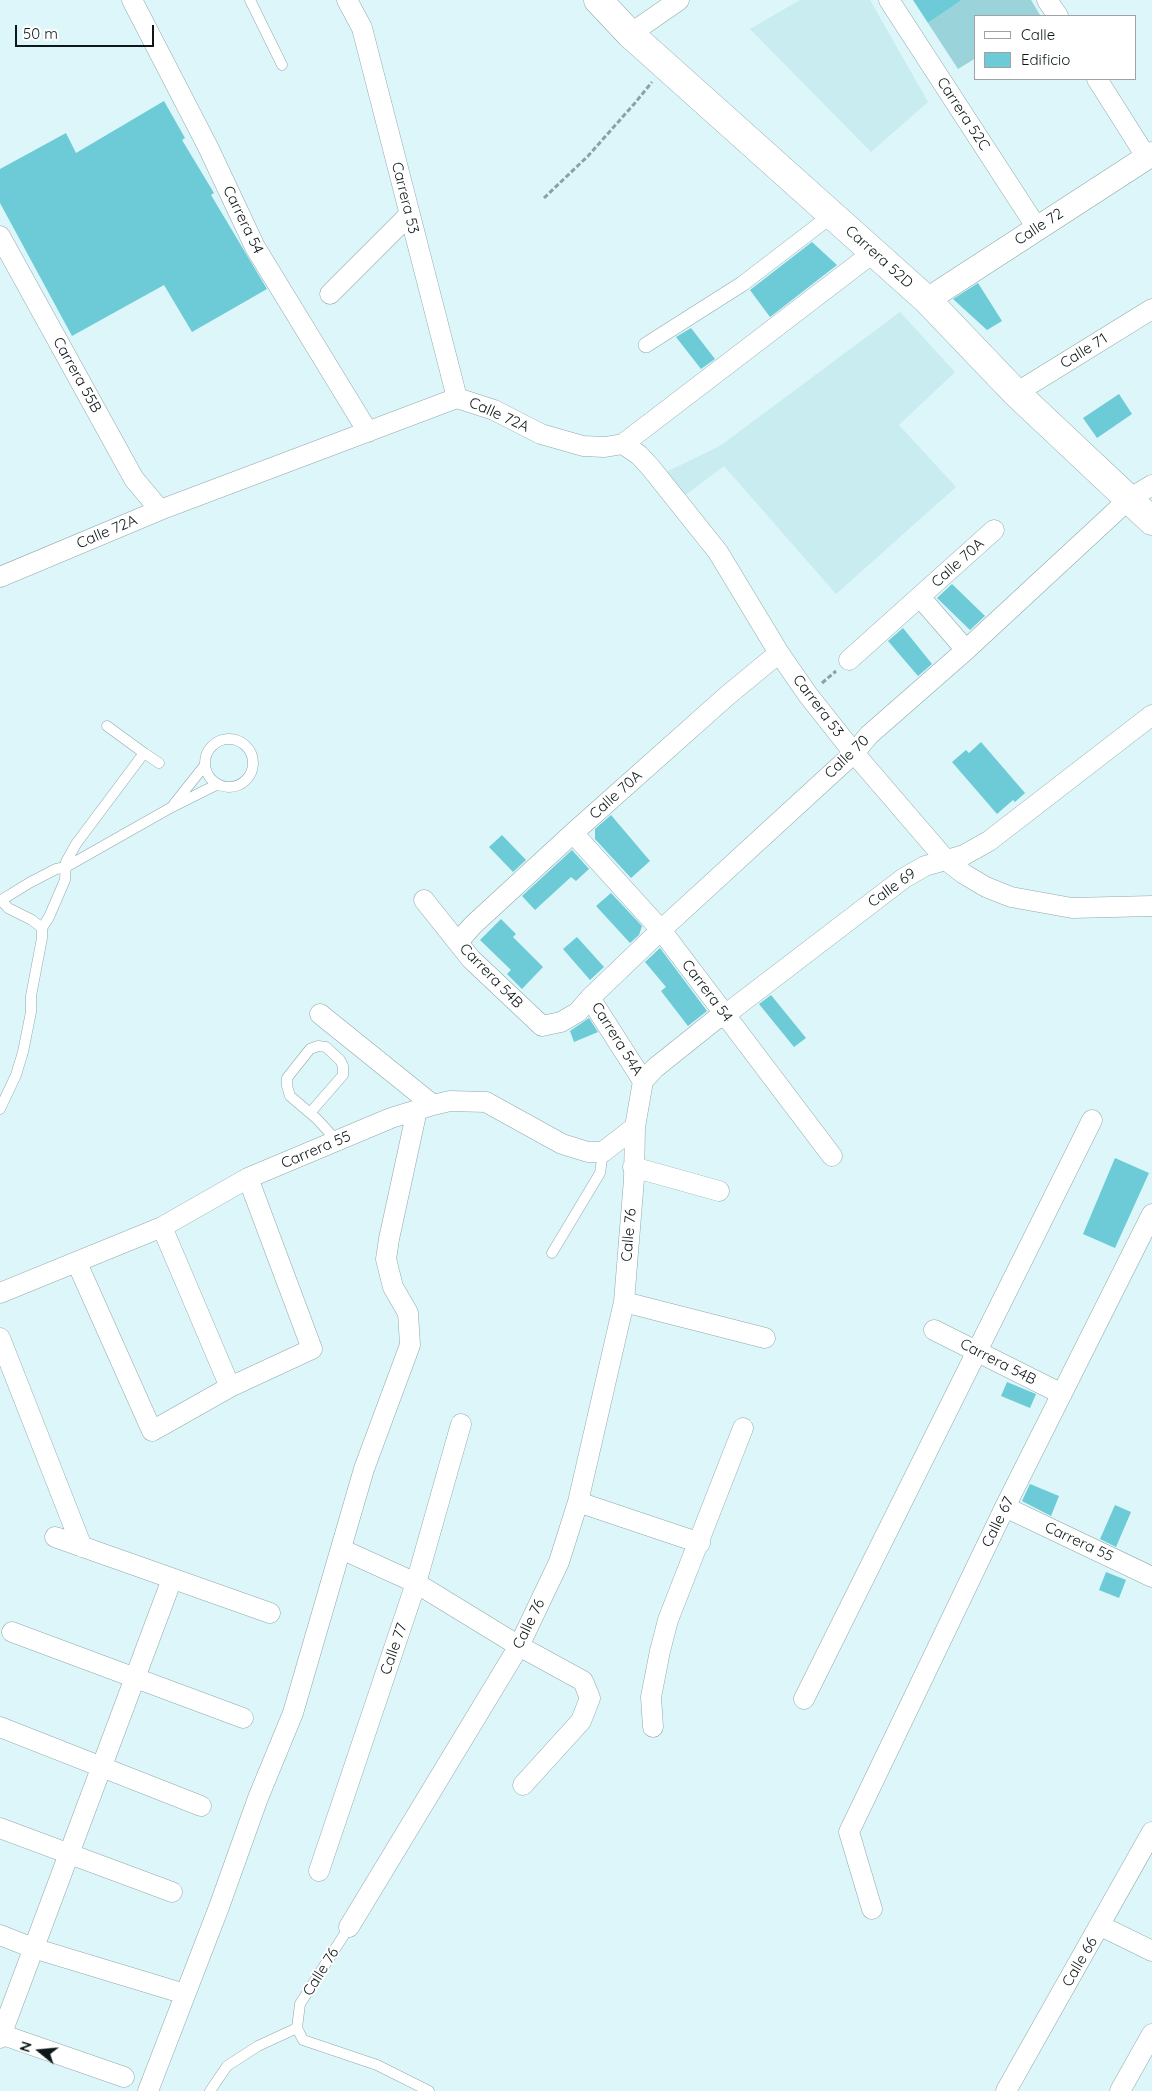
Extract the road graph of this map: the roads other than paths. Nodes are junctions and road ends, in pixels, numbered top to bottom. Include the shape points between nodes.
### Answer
1 (132, 0) edge
2 (250, 0) edge
3 (347, 0) edge
4 (598, 0) edge
5 (678, 0) edge
6 (889, 0) edge
7 (1048, 0) edge
8 (1057, 15) edge
9 (630, 34) junction
10 (282, 65) dead end
11 (1098, 80) edge
12 (1149, 156) edge
13 (832, 214) junction
14 (409, 215) junction
15 (1037, 228) junction
16 (0, 236) edge
17 (874, 252) junction
18 (330, 294) dead end
19 (927, 300) junction
20 (1152, 309) edge
21 (646, 345) dead end
22 (1016, 393) junction
23 (457, 398) junction
24 (368, 432) junction
25 (623, 444) junction
26 (1152, 484) edge
27 (1129, 499) junction
28 (160, 510) junction
29 (1152, 521) edge
30 (994, 530) dead end
31 (0, 577) edge
32 (920, 597) junction
33 (966, 650) junction
34 (779, 653) junction
35 (848, 660) road end
36 (1152, 715) edge
37 (107, 726) dead end
38 (144, 753) junction
39 (854, 753) junction
40 (159, 763) dead end
41 (205, 765) junction
42 (218, 784) junction
43 (172, 807) junction
44 (573, 833) junction
45 (946, 860) junction
46 (66, 867) junction
47 (0, 900) edge
48 (424, 900) dead end
49 (1152, 906) edge
50 (42, 928) junction
51 (661, 930) junction
52 (458, 942) junction
53 (590, 998) junction
54 (320, 1014) dead end
55 (724, 1015) junction
56 (542, 1026) joint
57 (643, 1081) junction
58 (0, 1108) edge
59 (425, 1108) junction
60 (310, 1113) junction
61 (1092, 1120) dead end
62 (635, 1127) junction
63 (337, 1141) junction
64 (603, 1152) junction
65 (832, 1156) dead end
66 (633, 1167) junction
67 (248, 1178) junction
68 (719, 1192) dead end
69 (1152, 1214) edge
70 (162, 1227) junction
71 (552, 1253) dead end
72 (77, 1263) junction
73 (0, 1293) edge
74 (624, 1302) junction
75 (934, 1330) dead end
76 (0, 1338) edge
77 (765, 1338) dead end
78 (977, 1351) junction
79 (230, 1387) junction
80 (1062, 1394) junction
81 (461, 1424) dead end
82 (743, 1428) dead end
83 (578, 1502) junction
84 (1005, 1507) junction
85 (55, 1537) dead end
86 (700, 1543) junction
87 (82, 1547) junction
88 (341, 1549) junction
89 (1152, 1577) edge
90 (172, 1579) junction
91 (416, 1583) junction
92 (270, 1613) dead end
93 (12, 1632) dead end
94 (519, 1646) junction
95 (135, 1678) junction
96 (804, 1699) dead end
97 (243, 1718) dead end
98 (653, 1726) dead end
99 (0, 1727) edge
100 (101, 1767) junction
101 (523, 1785) dead end
102 (201, 1806) dead end
103 (0, 1828) edge
104 (1152, 1832) edge
105 (69, 1853) junction
106 (318, 1871) dead end
107 (172, 1892) dead end
108 (872, 1909) dead end
109 (1101, 1926) junction
110 (349, 1927) joint
111 (0, 1935) edge
112 (32, 1948) junction
113 (1152, 1951) edge
114 (185, 1994) junction
115 (298, 2028) junction
116 (1152, 2034) edge
117 (0, 2035) edge
118 (124, 2077) dead end
119 (148, 2091) edge
120 (210, 2091) edge
121 (429, 2091) edge
122 (1006, 2091) edge
123 (1120, 2091) edge

1 - 24 street, Carrera 54 via 208,147 255,247
2 - 10 lane
3 - 14 street, Carrera 53 via 362,28
4 - 9 main road, Carrera 52D
5 - 9 street
6 - 15 street, Carrera 52C
7 - 8 street
9 - 13 main road, Carrera 52D
11 - 12 street
12 - 15 street, Calle 72
13 - 17 main road, Carrera 52D
13 - 21 street via 742,284
14 - 18 street
14 - 23 street, Carrera 53
15 - 19 street, Calle 72
16 - 28 street, Carrera 55B via 134,479
17 - 19 main road, Carrera 52D
17 - 25 street
19 - 22 main road, Carrera 52D
20 - 22 street, Calle 71
22 - 27 main road, Carrera 52D
23 - 24 street, Calle 72A
23 - 25 street, Calle 72A via 494,410 541,434 583,446
24 - 28 street, Calle 72A
25 - 34 street, Carrera 53 via 639,454 718,552
26 - 27 street, Calle 70
27 - 29 main road, Carrera 52D
27 - 33 street, Calle 70
28 - 31 street, Calle 72A
30 - 32 street, Calle 70A
32 - 33 street
32 - 35 street, Calle 70A
33 - 39 street, Calle 70
34 - 39 street, Carrera 53
34 - 44 street, Calle 70A via 728,694
36 - 45 street, Calle 69 via 989,841 964,855
37 - 38 lane
38 - 40 lane
38 - 46 lane via 76,844
39 - 45 street, Carrera 53
39 - 51 street, Calle 70
41 - 42 lane
41 - 42 lane via 210,748 216,742 234,739 249,748 254,764 247,779 233,786
41 - 43 lane
42 - 43 lane
43 - 46 lane
44 - 51 street, Carrera 54
44 - 52 street, Calle 70A
45 - 49 street, Carrera 53 via 971,879 1011,897 1072,908
45 - 55 street, Calle 69 via 924,866 904,878
46 - 47 lane via 56,869
46 - 50 lane via 66,880
47 - 50 lane
48 - 52 street, Carrera 54B
50 - 58 lane via 23,1052
51 - 53 street, Calle 70
51 - 55 street, Carrera 54
52 - 56 street, Carrera 54B
53 - 56 street, Calle 70 via 578,1012 561,1022
53 - 57 street, Carrera 54A
54 - 59 street
55 - 57 street, Calle 69
55 - 65 street, Carrera 54
57 - 62 street, Calle 76
59 - 63 street, Carrera 55 via 391,1118
59 - 64 street, Carrera 55 via 450,1101 486,1102 562,1144 588,1152
59 - 88 street via 386,1259 394,1287 408,1313 410,1345 364,1469
60 - 60 lane via 290,1096 286,1078 310,1049 326,1047 340,1060 343,1075
60 - 63 lane
61 - 78 street
62 - 64 street
62 - 66 street, Calle 76
63 - 67 street, Carrera 55
64 - 71 lane via 600,1173
66 - 68 street
66 - 74 street, Calle 76
67 - 70 street, Carrera 55
67 - 79 street via 312,1349
69 - 80 street, Calle 67
70 - 72 street, Carrera 55
70 - 79 street
72 - 73 street, Carrera 55
72 - 79 street via 152,1431
74 - 77 street
74 - 83 street, Calle 76
75 - 78 street, Carrera 54B
76 - 87 street
78 - 80 street, Carrera 54B
78 - 96 street
80 - 84 street, Calle 67
81 - 91 street, Calle 77
82 - 86 street
83 - 86 street
83 - 94 street, Calle 76 via 559,1562
84 - 89 street, Carrera 55
84 - 108 street, Calle 67 via 849,1832
85 - 87 street
86 - 98 street via 668,1620 660,1651 652,1697
87 - 90 street
88 - 91 street
88 - 114 street via 293,1713
90 - 92 street
90 - 95 street
91 - 94 street
91 - 106 street, Calle 77
93 - 95 street
94 - 101 street via 583,1682 590,1698 580,1721
94 - 110 street, Calle 76
95 - 97 street
95 - 100 street
99 - 100 street
100 - 102 street
100 - 105 street
103 - 105 street
104 - 109 street, Calle 66
105 - 107 street
105 - 112 street
109 - 113 street
109 - 122 street, Calle 66
110 - 115 lane, Calle 76 via 300,2004
111 - 112 street
112 - 114 street
112 - 117 street
114 - 119 street
115 - 120 lane via 258,2046 226,2066
115 - 121 lane via 303,2040 377,2065
116 - 123 street
117 - 118 street

